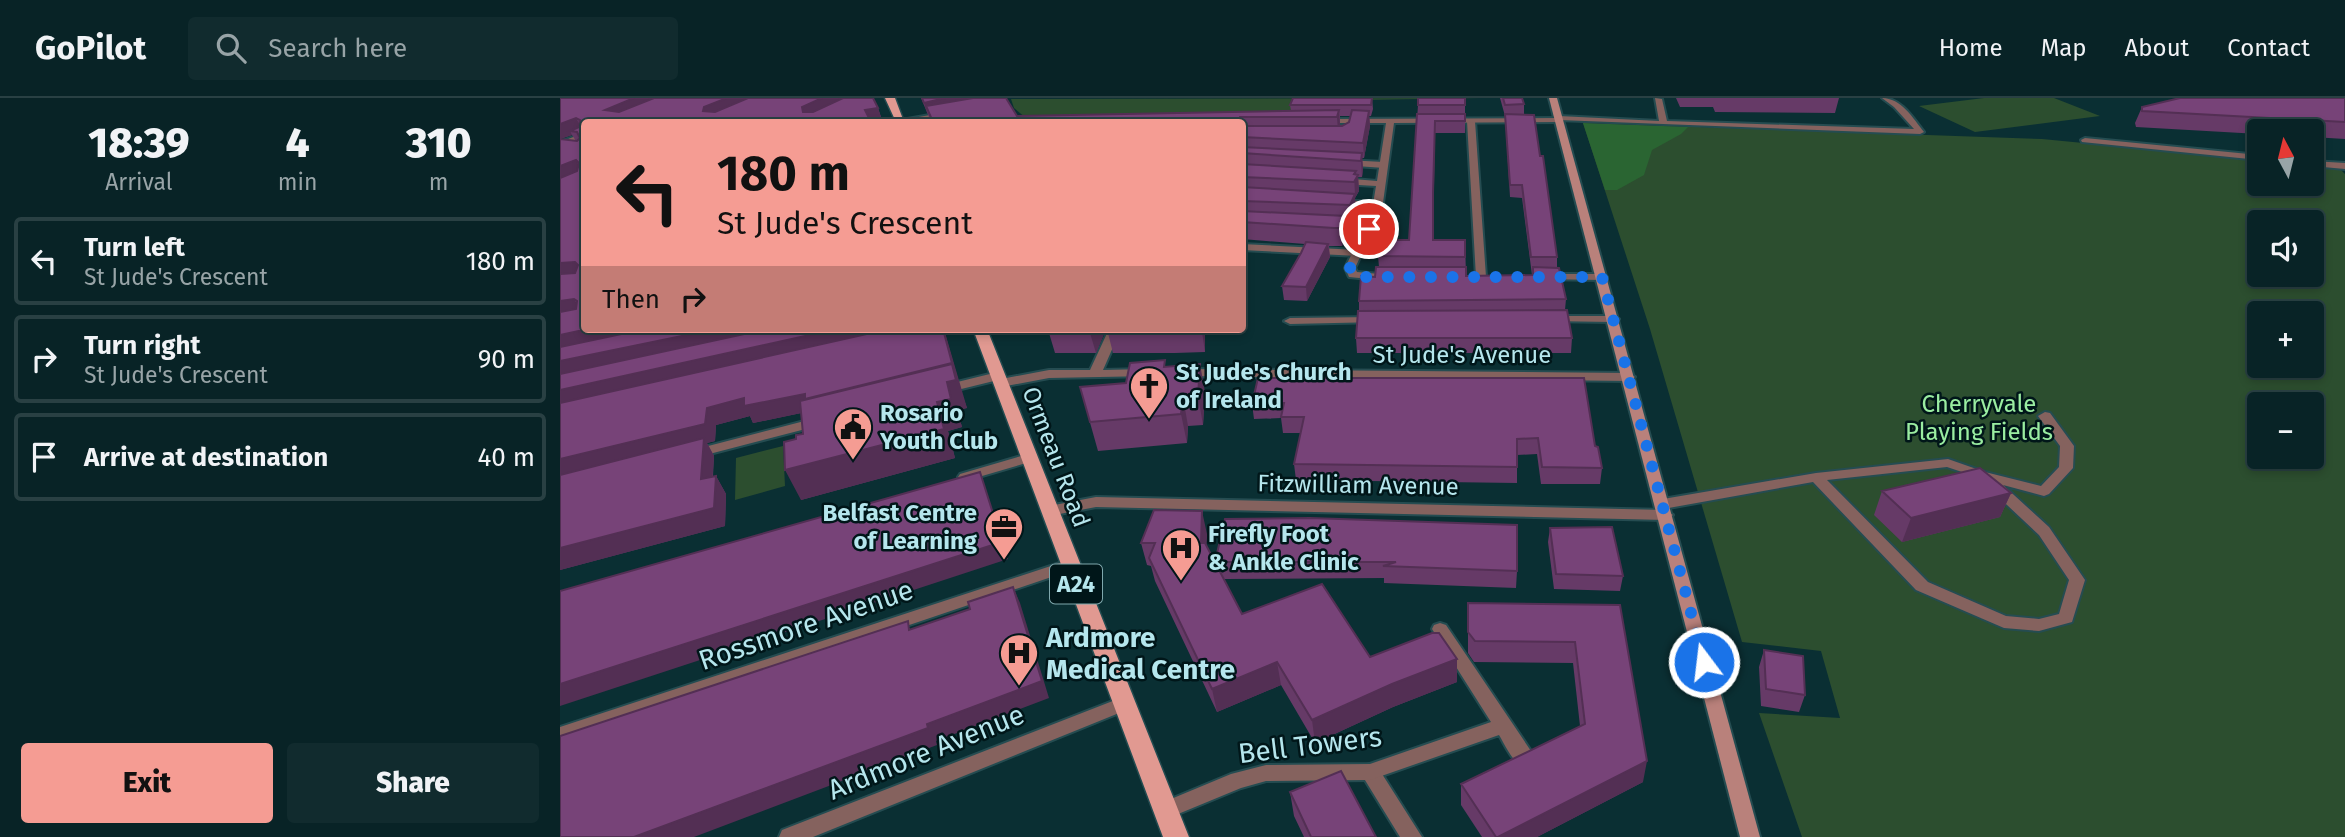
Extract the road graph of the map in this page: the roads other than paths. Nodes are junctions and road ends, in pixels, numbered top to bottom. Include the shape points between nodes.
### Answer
1 (890, 98) edge
2 (1553, 98) edge
3 (1886, 98) edge
4 (1658, 99) edge
5 (953, 113) edge
6 (899, 119) edge
7 (918, 119) edge
8 (1559, 119) junction
9 (1314, 121) edge
10 (1390, 121) junction
11 (1471, 121) junction
12 (1661, 123) junction
13 (581, 136) edge
14 (2085, 140) dead end
15 (560, 146) edge
16 (581, 149) edge
17 (2247, 157) edge
18 (1333, 162) edge
19 (2324, 164) edge
20 (1384, 165) junction
21 (2345, 166) edge
22 (1326, 180) edge
23 (1382, 184) junction
24 (1324, 203) edge
25 (1378, 205) junction
26 (1320, 226) edge
27 (1369, 229) junction
28 (1246, 247) edge
29 (1358, 253) junction
30 (1393, 277) edge
31 (1468, 277) edge
32 (1481, 277) junction
33 (1494, 277) edge
34 (1531, 277) edge
35 (1602, 277) junction
36 (1613, 318) junction
37 (1537, 319) edge
38 (1386, 320) edge
39 (1290, 321) dead end
40 (982, 333) edge
41 (1113, 333) edge
42 (1095, 373) junction
43 (1158, 373) edge
44 (1172, 373) edge
45 (1629, 377) junction
46 (1000, 379) junction
47 (921, 395) edge
48 (841, 416) edge
49 (2045, 416) dead end
50 (680, 457) edge
51 (1028, 458) junction
52 (1843, 474) junction
53 (1980, 475) junction
54 (1816, 477) junction
55 (948, 482) edge
56 (1832, 493) junction
57 (1664, 509) junction
58 (1049, 510) junction
59 (1069, 565) junction
60 (1440, 629) dead end
61 (1123, 704) junction
62 (1503, 726) junction
63 (560, 735) edge
64 (1526, 760) edge
65 (1370, 772) junction
66 (1166, 810) junction
67 (789, 837) edge
68 (1176, 837) edge
69 (1412, 837) edge
70 (1750, 837) edge

1 - 6 main road
2 - 8 main road
3 - 12 street via 1921,131
4 - 12 street
5 - 7 street
8 - 11 street
8 - 12 street
8 - 35 main road
9 - 10 street via 1347,125
10 - 11 street
10 - 20 street
11 - 32 street
13 - 15 street
14 - 17 street
15 - 16 street
18 - 20 street
19 - 21 street
20 - 23 street
22 - 23 street
23 - 25 street
24 - 25 street
25 - 27 street
26 - 27 street
27 - 29 street
28 - 29 street
29 - 30 street via 1350,268 1353,275
31 - 32 street
32 - 33 street
34 - 35 street
35 - 36 main road
36 - 37 street
36 - 45 main road
38 - 39 street
40 - 46 main road, Ormeau Road / A24
41 - 42 street
42 - 43 street
42 - 46 street
44 - 45 street, St Jude's Avenue
45 - 57 main road
46 - 47 street
46 - 51 main road, Ormeau Road / A24
48 - 50 street
49 - 53 street, Fitzwilliam Avenue via 2067,446 2066,468 2044,491
51 - 55 street
51 - 58 main road, Ormeau Road / A24
52 - 53 street, Fitzwilliam Avenue via 1948,463
52 - 54 street, Fitzwilliam Avenue
52 - 56 street
53 - 56 street via 2044,531 2077,580 2066,618 2039,625 2004,622 1922,586
54 - 56 street
54 - 57 street, Fitzwilliam Avenue
57 - 58 street, Fitzwilliam Avenue via 1096,502
57 - 70 main road
58 - 59 main road, Ormeau Road / A24
59 - 61 main road, Ormeau Road / A24
59 - 63 street, Rossmore Avenue
60 - 62 street
61 - 66 main road, Ormeau Road / A24
61 - 67 street, Ardmore Avenue
62 - 64 street
62 - 65 street, Bell Towers
65 - 66 street, Bell Towers via 1266,773
65 - 69 street
66 - 68 main road, Ormeau Road / A24

